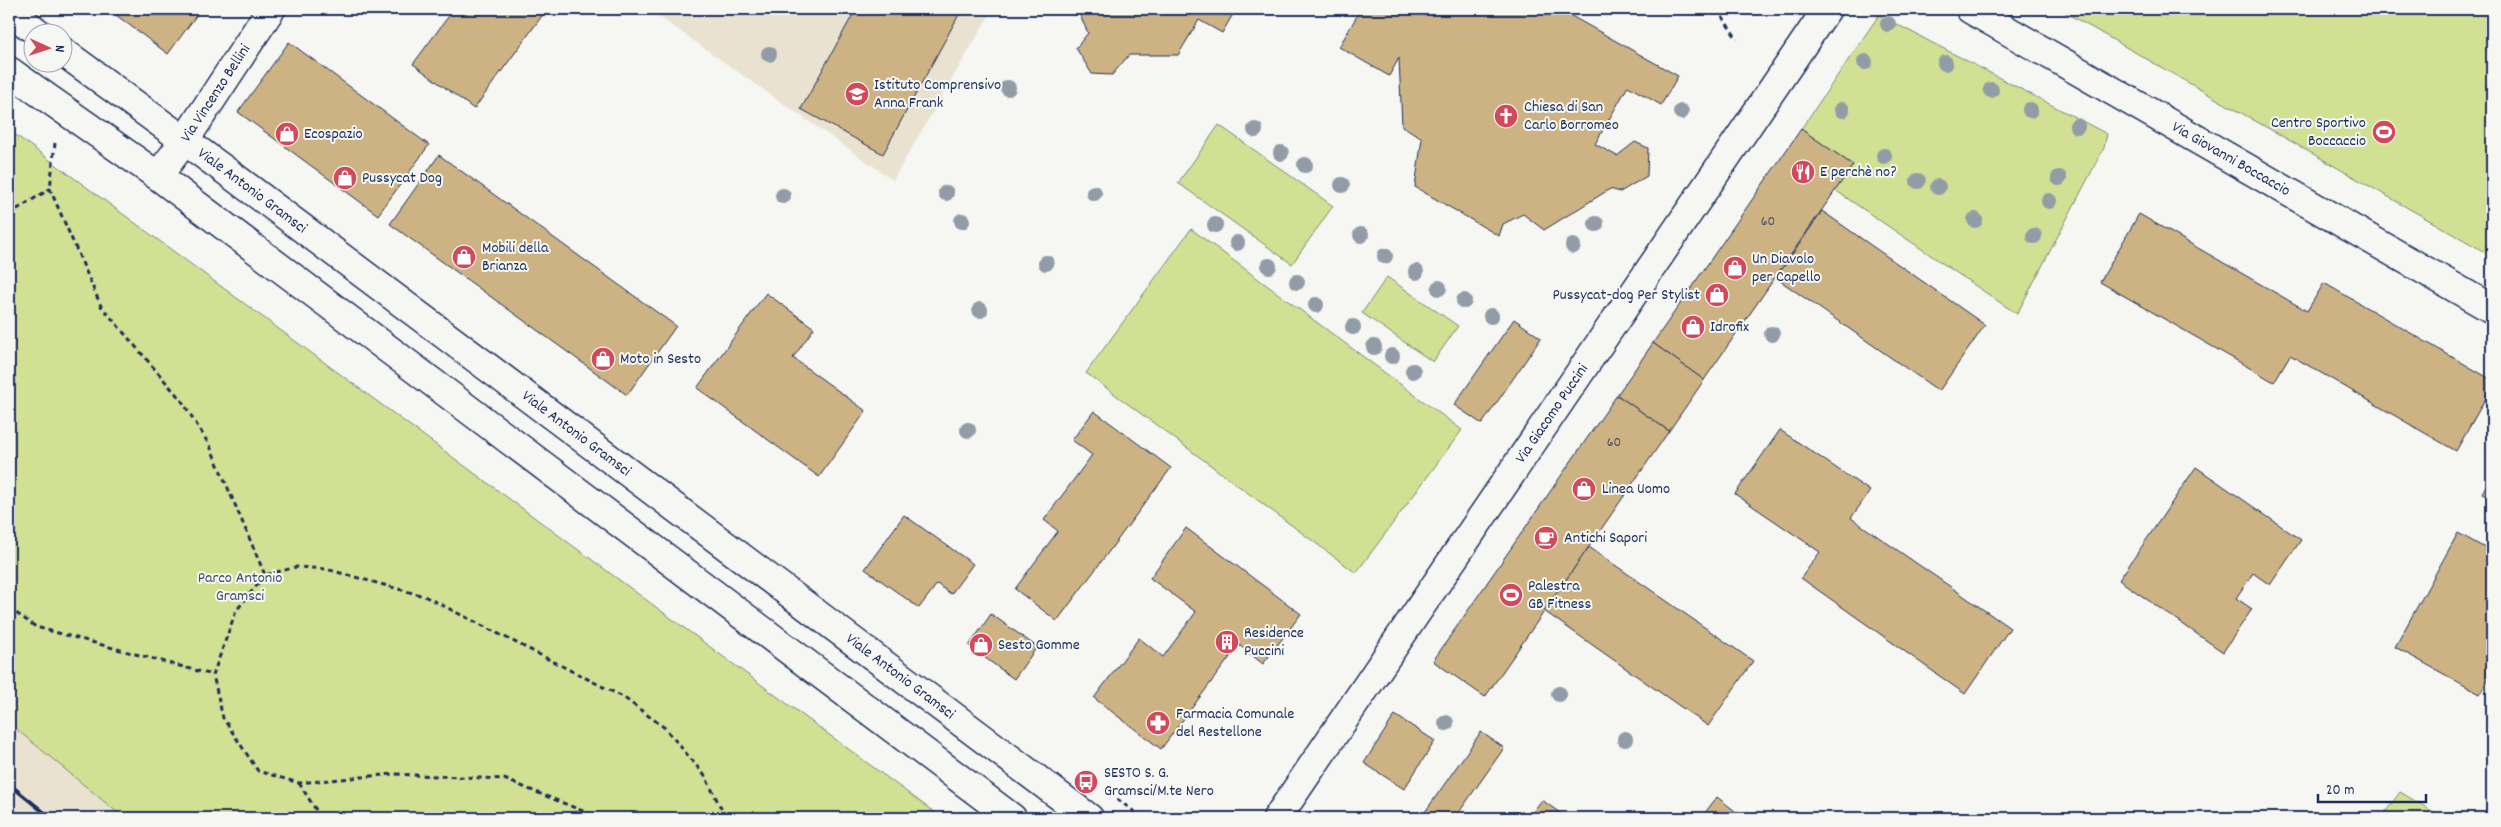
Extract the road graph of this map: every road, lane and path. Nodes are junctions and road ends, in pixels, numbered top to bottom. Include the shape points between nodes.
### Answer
1 (271, 9) edge
2 (1717, 9) edge
3 (1827, 9) edge
4 (1970, 9) edge
5 (9, 11) edge
6 (24, 22) edge
7 (1737, 39) dead end
8 (72, 58) edge
9 (9, 71) edge
10 (70, 117) junction
11 (185, 140) junction
12 (158, 176) junction
13 (50, 189) junction
14 (9, 214) edge
15 (2492, 309) edge
16 (265, 575) junction
17 (9, 608) edge
18 (214, 675) junction
19 (299, 783) junction
20 (321, 818) edge
21 (600, 818) edge
22 (726, 818) edge
23 (1012, 818) edge
24 (1089, 818) edge
25 (1276, 818) edge

1 - 11 main road, Via Vincenzo Bellini
2 - 7 path
3 - 25 main road, Via Giacomo Puccini
4 - 15 main road, Via Giovanni Boccaccio
5 - 6 main road
8 - 11 main road, Viale Antonio Gramsci
9 - 10 main road
10 - 12 main road
10 - 13 path via 55,139
11 - 12 main road, Via Vincenzo Bellini
11 - 24 main road, Viale Antonio Gramsci
12 - 23 main road
13 - 14 path
13 - 16 path via 101,306 182,401 210,446
16 - 18 path via 236,610
16 - 22 path via 297,567 326,569 424,596 623,697 671,735 705,776
17 - 18 path via 36,627
18 - 19 path via 223,718 258,770
19 - 20 path
19 - 21 path via 393,774 504,779

